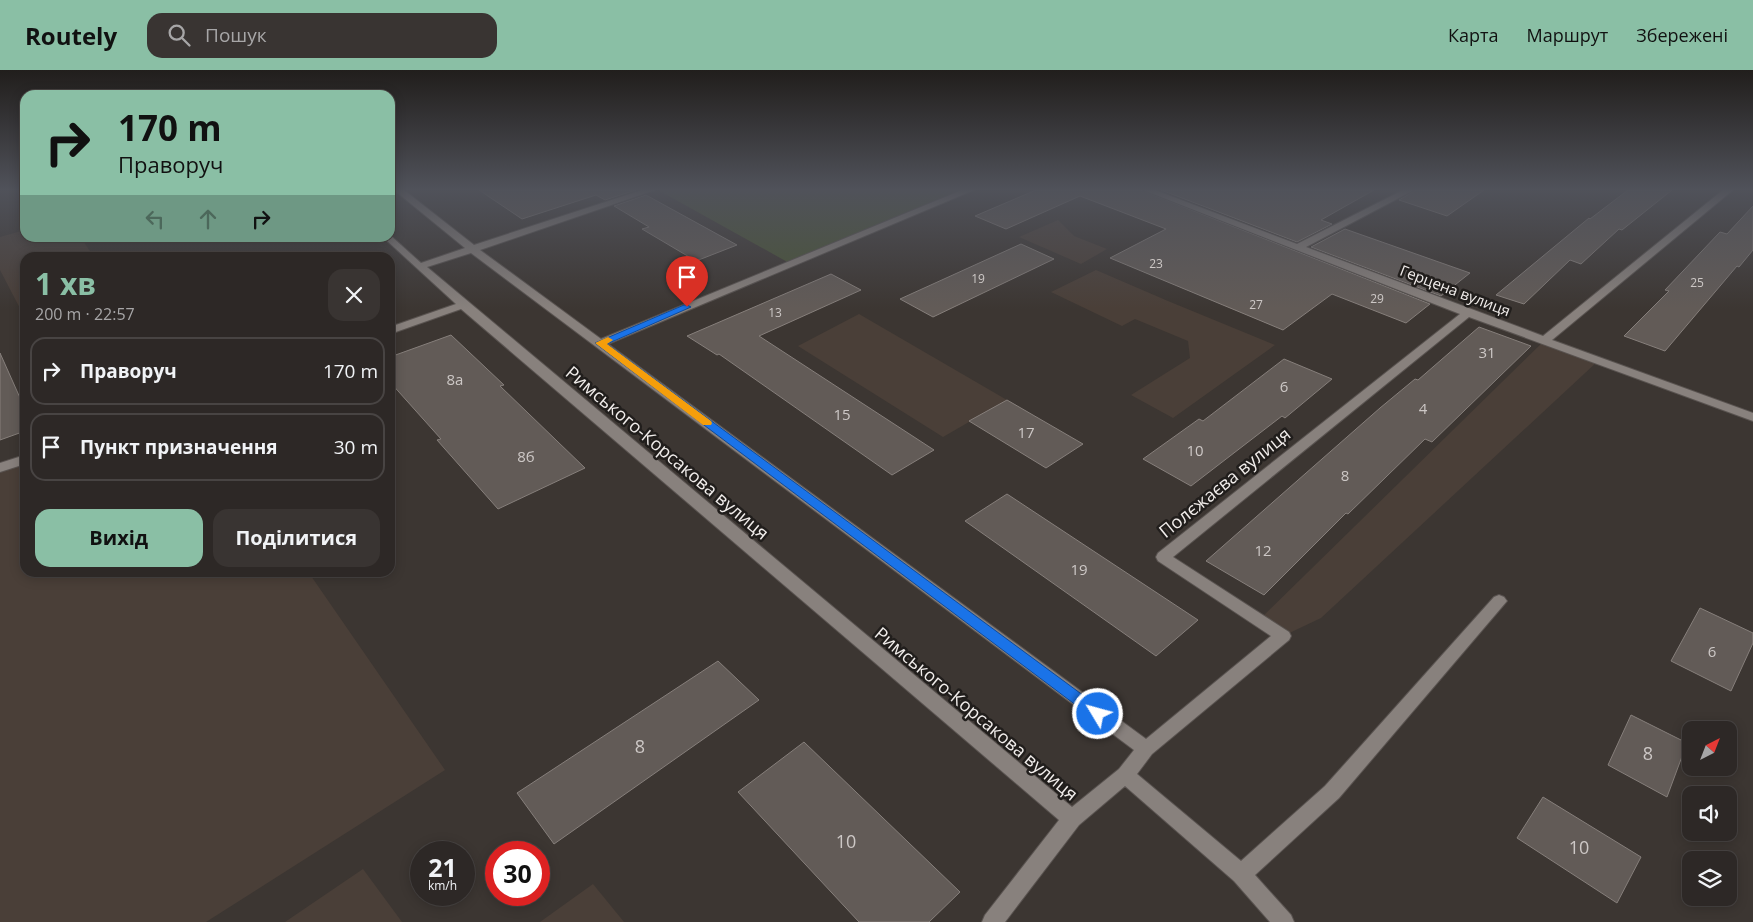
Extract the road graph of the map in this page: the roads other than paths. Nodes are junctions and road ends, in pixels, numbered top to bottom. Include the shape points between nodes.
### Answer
1 (448, 230) edge
2 (528, 230) edge
3 (874, 230) edge
4 (1251, 230) edge
5 (1334, 230) edge
6 (1680, 230) edge
7 (393, 242) edge
8 (471, 248) junction
9 (1299, 248) junction
10 (420, 266) junction
11 (463, 305) junction
12 (1468, 313) junction
13 (395, 329) edge
14 (1544, 341) junction
15 (600, 343) junction
16 (1753, 417) edge
17 (20, 461) edge
18 (0, 468) edge
19 (1499, 602) dead end
20 (1146, 749) junction
21 (1125, 775) junction
22 (1072, 819) junction
23 (1241, 874) junction
24 (992, 922) edge
25 (1284, 922) edge

1 - 8 street
2 - 8 street
3 - 15 street
4 - 9 street, Герцена вулиця
5 - 9 street
6 - 14 street
7 - 10 street, Римського-Корсакова вулиця
8 - 10 street
8 - 15 street
9 - 12 street, Герцена вулиця
10 - 11 street, Римського-Корсакова вулиця
11 - 13 street
11 - 22 street, Римського-Корсакова вулиця
12 - 14 street, Герцена вулиця
12 - 20 street, Полєжаєва вулиця via 1163,557 1283,636
14 - 16 street, Герцена вулиця
15 - 20 street
17 - 18 street
19 - 23 street via 1332,792
20 - 21 street, Римського-Корсакова вулиця
21 - 22 street, Римського-Корсакова вулиця
21 - 23 street
22 - 24 street
23 - 25 street

